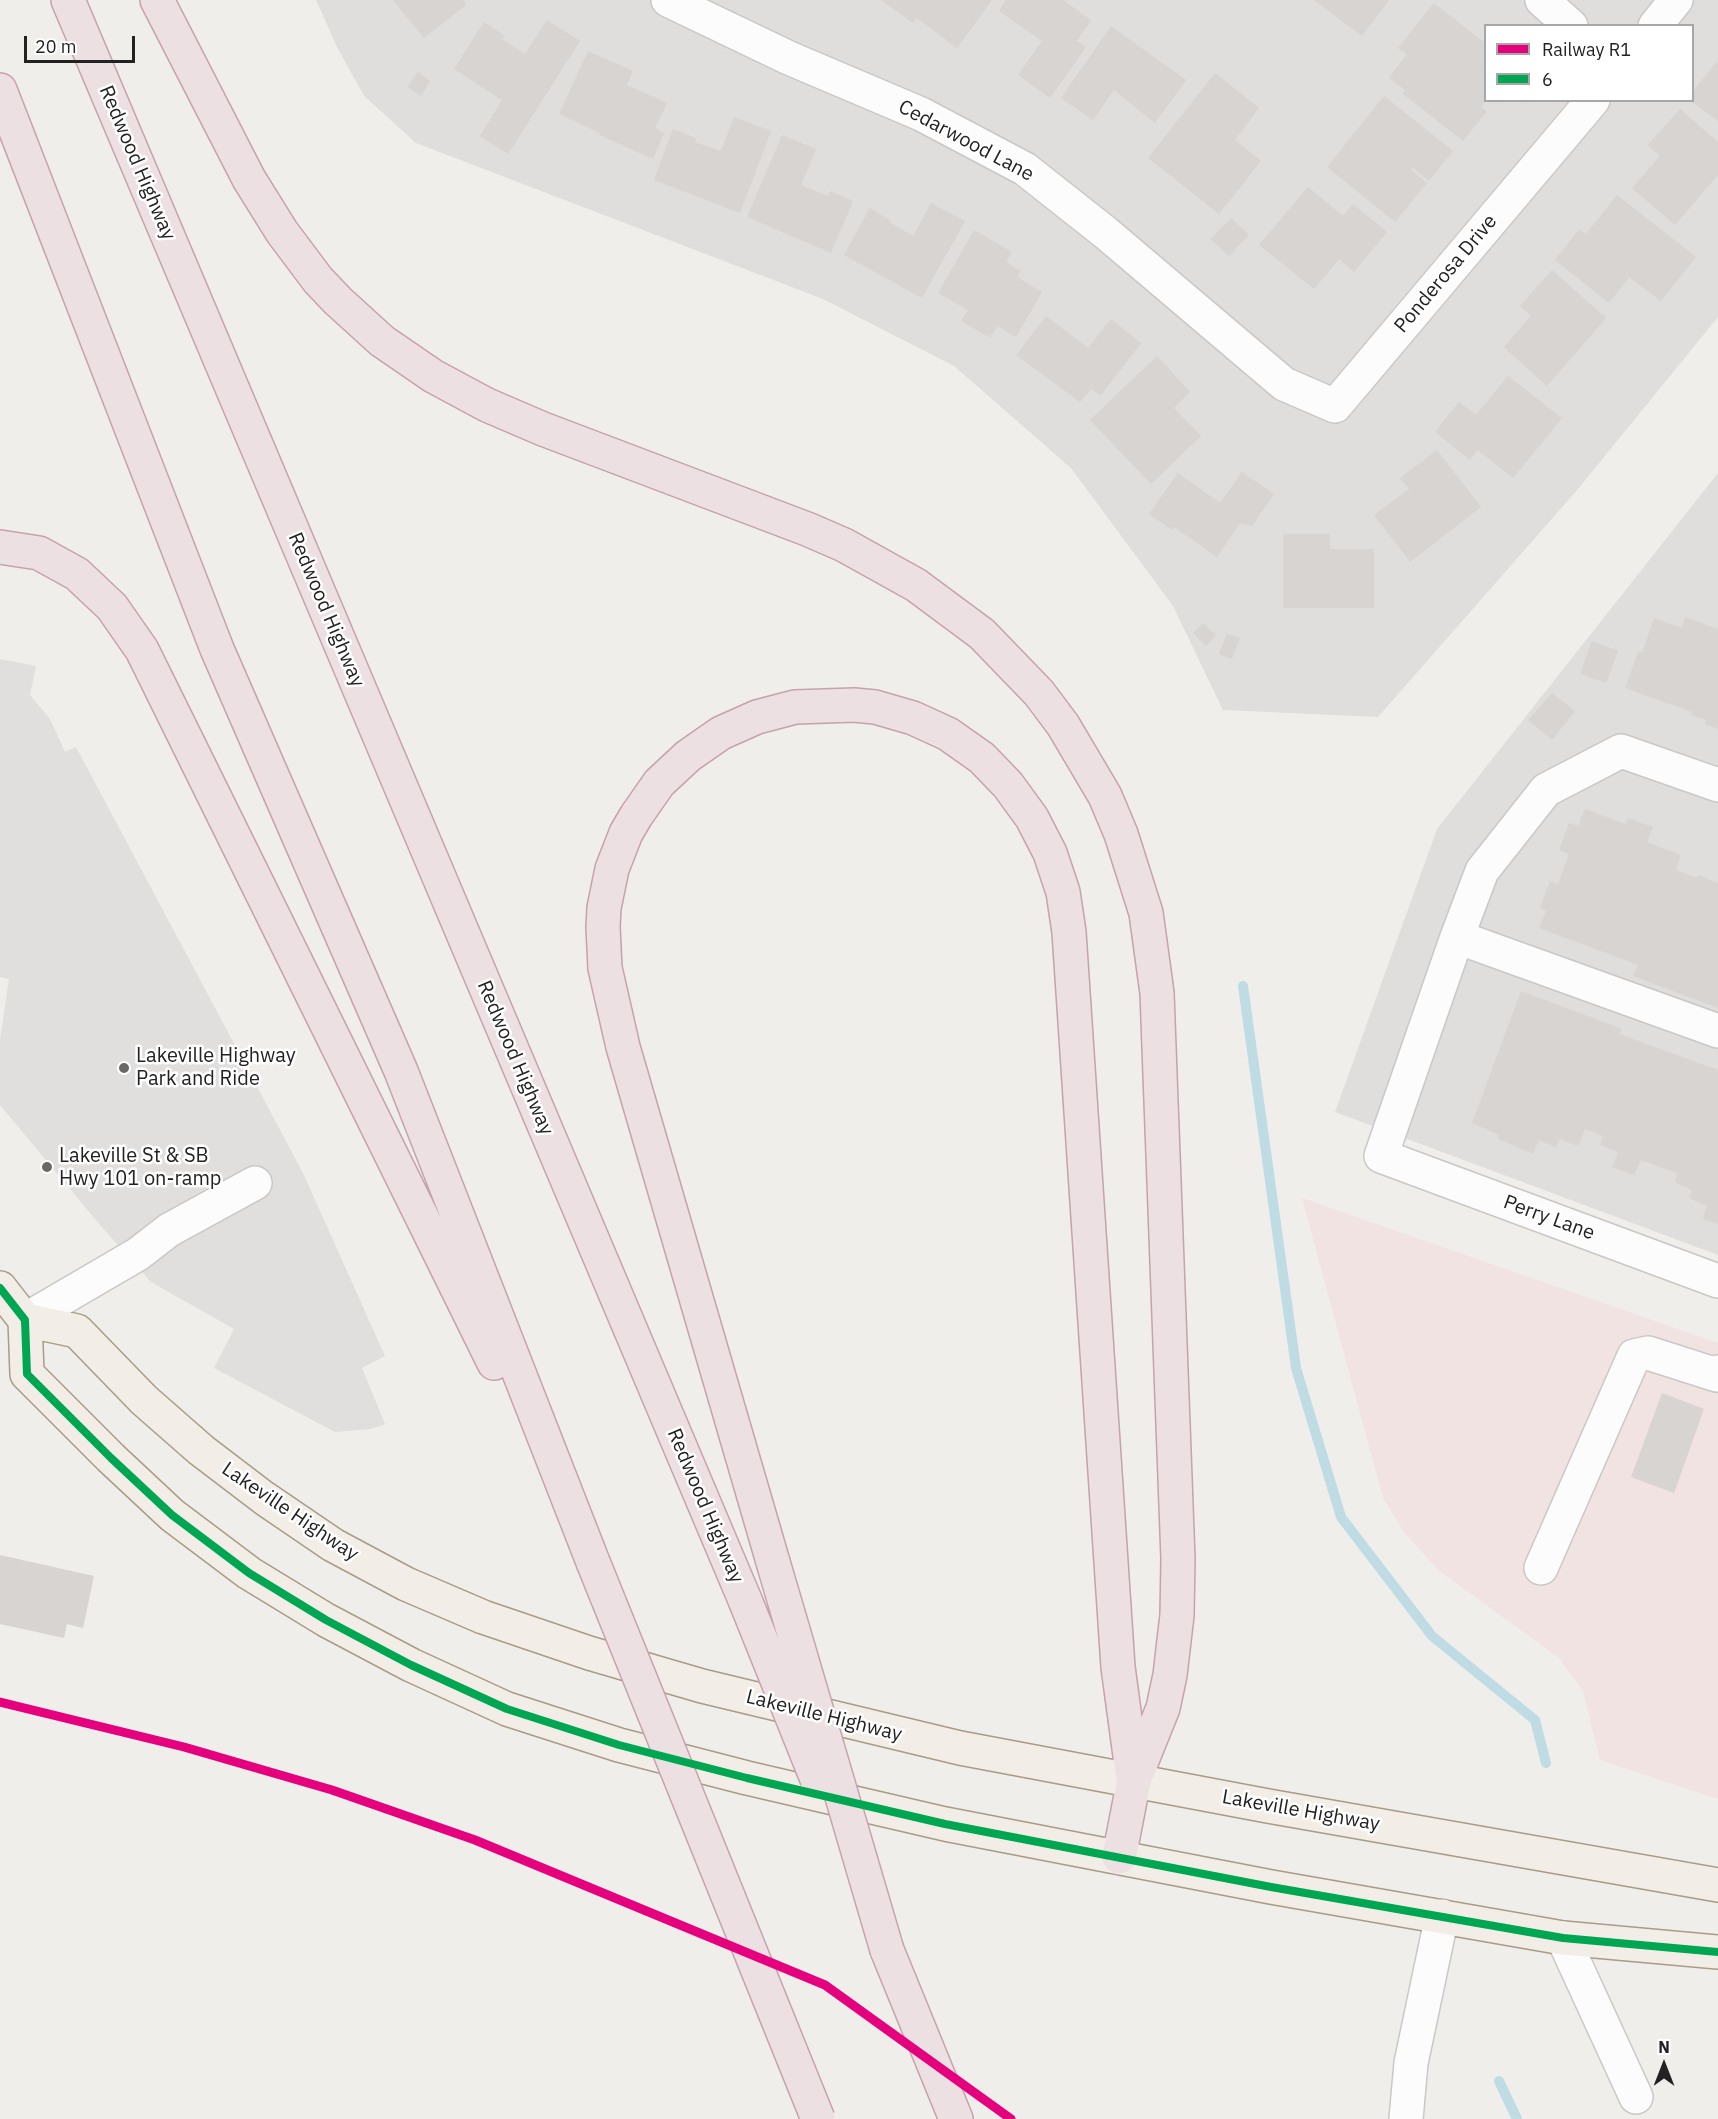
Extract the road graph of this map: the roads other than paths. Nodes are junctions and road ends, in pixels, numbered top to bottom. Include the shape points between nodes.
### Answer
1 (68, 0) edge
2 (157, 0) edge
3 (668, 0) edge
4 (1542, 0) edge
5 (1676, 0) edge
6 (1569, 24) edge
7 (1657, 24) edge
8 (0, 90) edge
9 (1591, 102) edge
10 (1284, 384) joint
11 (0, 547) edge
12 (1718, 785) edge
13 (1457, 937) junction
14 (1718, 1031) edge
15 (255, 1183) dead end
16 (1718, 1281) edge
17 (0, 1288) edge
18 (25, 1320) junction
19 (1718, 1374) edge
20 (593, 1562) junction
21 (1541, 1568) dead end
22 (1134, 1780) junction
23 (1119, 1857) junction
24 (1718, 1885) edge
25 (1442, 1916) junction
26 (1563, 1938) junction
27 (887, 1950) junction
28 (1718, 1952) edge
29 (1636, 2097) dead end
30 (818, 2119) edge
31 (956, 2119) edge
32 (1406, 2119) edge

1 - 27 highway, Redwood Highway, bridge via 745,1600
2 - 22 highway via 249,179 282,232 338,302 382,341 433,376 487,405 807,529 916,585 950,608 1011,662 1064,725 1100,787 1135,874 1153,953 1160,1034 1175,1437 1178,1588 1174,1643 1163,1708
3 - 10 street, Cedarwood Lane via 789,58 921,114 1024,169
4 - 6 street
5 - 7 street
8 - 20 highway via 217,649 401,1071
9 - 10 street, Ponderosa Drive via 1335,406
11 - 20 highway via 39,553 77,574 112,607 142,650
12 - 13 street via 1621,751 1546,790 1482,871
13 - 14 street
13 - 16 street, Perry Lane via 1381,1156
15 - 18 street via 169,1230 138,1254
17 - 18 main road
18 - 22 main road, Lakeville Highway via 77,1331 144,1400 201,1450 333,1545 406,1584 483,1617 713,1689 960,1748
18 - 23 main road via 27,1374 172,1515 249,1573 411,1665 507,1709 620,1745 945,1824
19 - 21 street via 1648,1353 1634,1356
20 - 30 highway, bridge
22 - 23 highway
22 - 24 main road, Lakeville Highway
22 - 27 highway, bridge via 1118,1667 1069,932 1050,853 1032,818 1008,785 982,758 948,734 894,712 854,705 795,707 757,717 688,756 659,783 636,816 612,869 604,908 605,968 623,1047
23 - 25 main road
25 - 26 main road
25 - 32 street via 1411,2063
26 - 28 main road
26 - 29 street
27 - 31 highway, Redwood Highway

